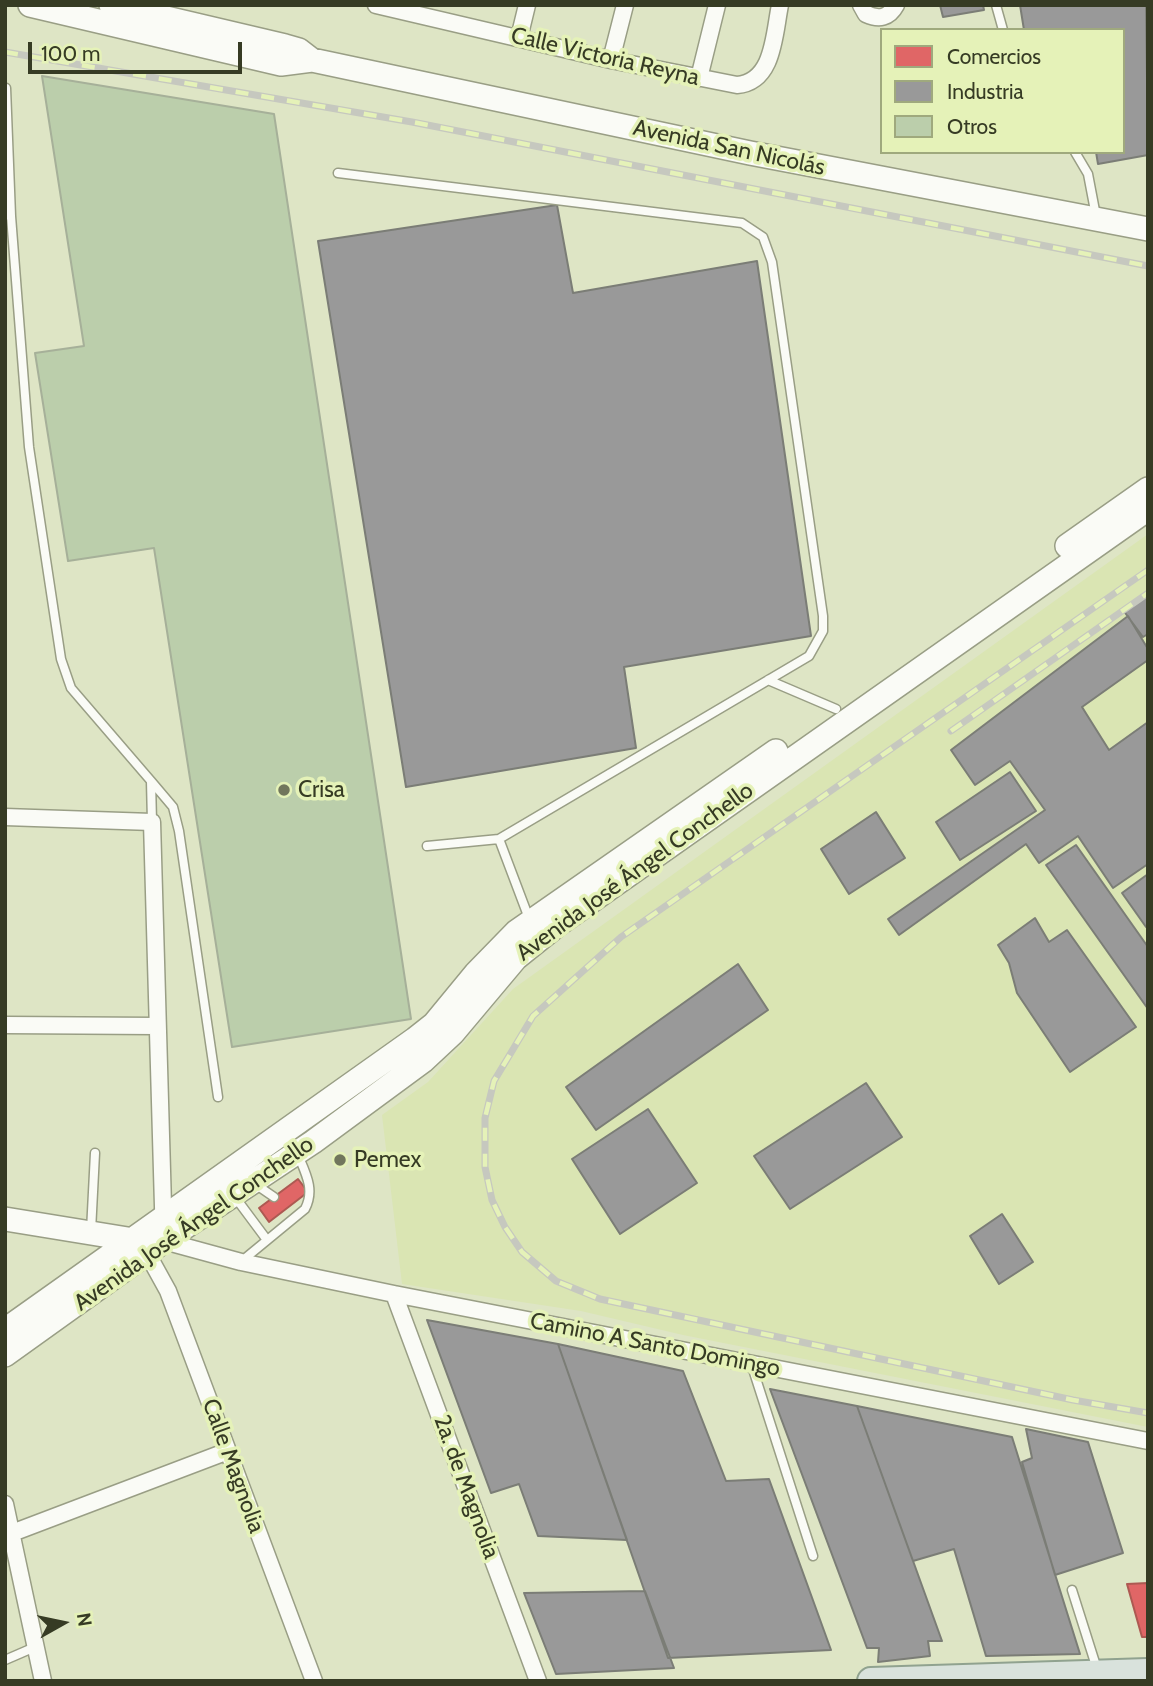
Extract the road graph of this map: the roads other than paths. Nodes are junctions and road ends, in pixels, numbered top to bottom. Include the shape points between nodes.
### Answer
1 (30, 5) edge
2 (111, 5) edge
3 (376, 5) edge
4 (527, 5) edge
5 (625, 5) edge
6 (717, 5) edge
7 (780, 5) edge
8 (996, 5) edge
9 (861, 7) edge
10 (894, 9) edge
11 (432, 11) edge
12 (134, 20) junction
13 (1002, 28) edge
14 (519, 38) junction
15 (611, 60) junction
16 (699, 78) junction
17 (6, 88) edge
18 (1076, 154) edge
19 (338, 173) dead end
20 (8, 216) edge
21 (1097, 218) junction
22 (1148, 229) edge
23 (1148, 489) edge
24 (1148, 509) edge
25 (768, 680) junction
26 (836, 709) junction
27 (152, 781) junction
28 (5, 817) edge
29 (152, 822) junction
30 (499, 839) junction
31 (427, 846) dead end
32 (530, 921) junction
33 (5, 1025) edge
34 (156, 1026) junction
35 (218, 1097) dead end
36 (297, 1152) junction
37 (95, 1153) dead end
38 (253, 1182) junction
39 (233, 1195) junction
40 (274, 1197) dead end
41 (288, 1207) dead end
42 (298, 1214) junction
43 (5, 1219) edge
44 (91, 1234) junction
45 (152, 1239) junction
46 (267, 1240) junction
47 (241, 1262) junction
48 (394, 1294) junction
49 (5, 1330) edge
50 (5, 1355) edge
51 (751, 1363) junction
52 (1148, 1441) edge
53 (228, 1451) junction
54 (5, 1504) edge
55 (12, 1534) junction
56 (813, 1556) dead end
57 (1072, 1590) dead end
58 (36, 1647) junction
59 (5, 1660) edge
60 (1098, 1672) junction
61 (1148, 1672) edge
62 (43, 1681) edge
63 (314, 1681) edge
64 (538, 1681) edge
65 (871, 1681) edge

1 - 12 main road, Avenida San Nicolás
2 - 12 main road, Avenida San Nicolás
3 - 11 street, Calle Victoria Reyna
4 - 14 street
5 - 15 street
6 - 16 street
7 - 16 street, Calle Victoria Reyna via 767,64 758,78 737,85
8 - 13 lane
9 - 10 street via 879,18
11 - 14 street, Calle Victoria Reyna
12 - 21 main road, Avenida San Nicolás via 281,64 312,60 750,153
14 - 15 street, Calle Victoria Reyna
15 - 16 street, Calle Victoria Reyna
17 - 20 lane
18 - 21 lane via 1088,174
19 - 25 lane via 742,223 763,237 772,262 823,616 823,631 809,656
20 - 27 lane via 29,447 61,659 71,688
21 - 22 main road, Avenida San Nicolás
23 - 26 main road, Avenida José Ángel Conchello
24 - 36 main road, Avenida José Ángel Conchello via 527,947 436,1049
25 - 26 lane
25 - 30 lane
26 - 32 main road, Avenida José Ángel Conchello
27 - 29 lane
27 - 35 lane via 173,807 179,831
28 - 29 street
29 - 34 street, Calle Magnolia
30 - 31 lane
30 - 32 lane
32 - 45 main road, Avenida José Ángel Conchello via 476,973 434,1024
33 - 34 street
34 - 45 street, Calle Magnolia
36 - 38 main road, Avenida José Ángel Conchello
36 - 42 lane via 311,1193
37 - 44 lane
38 - 39 main road, Avenida José Ángel Conchello
38 - 40 lane
39 - 45 main road, Avenida José Ángel Conchello
39 - 46 lane
41 - 42 lane
42 - 46 lane
43 - 44 main road
44 - 45 main road
45 - 47 street, Camino A Santo Domingo
45 - 49 main road, Avenida José Ángel Conchello
45 - 50 main road, Avenida José Ángel Conchello
45 - 53 street, Calle Magnolia
46 - 47 lane
47 - 48 street, Camino A Santo Domingo
48 - 51 street, Camino A Santo Domingo
48 - 64 street, 2a. de Magnolia
51 - 52 street, Camino A Santo Domingo
51 - 56 lane
53 - 55 street
53 - 63 street, Calle Magnolia
54 - 55 street
55 - 58 street
57 - 60 lane
58 - 59 lane
58 - 62 street
60 - 61 main road
60 - 65 main road

